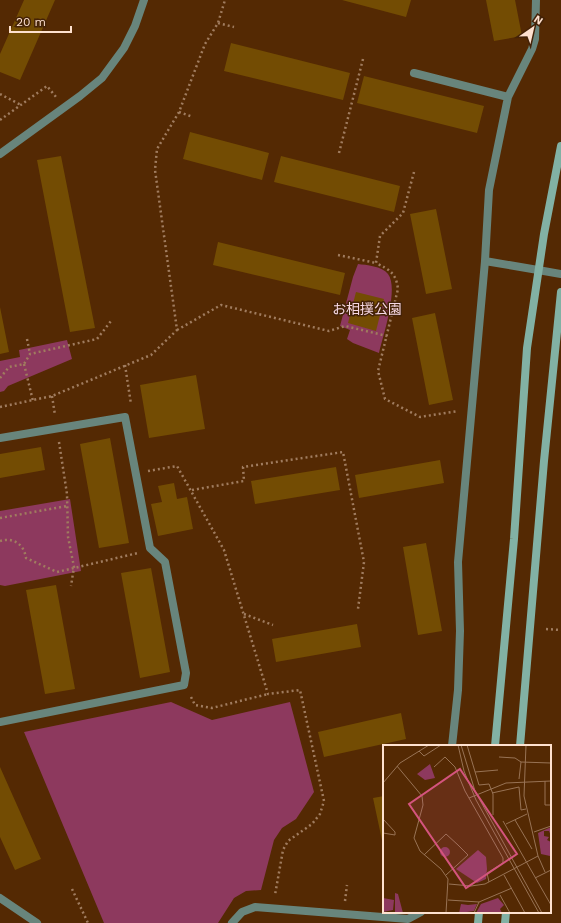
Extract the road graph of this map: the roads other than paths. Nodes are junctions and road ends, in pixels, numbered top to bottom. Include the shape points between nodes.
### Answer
1 (144, 0) edge
2 (536, 0) edge
3 (414, 73) dead end
4 (508, 97) junction
5 (561, 146) edge
6 (0, 154) edge
7 (485, 261) junction
8 (538, 270) junction
9 (561, 274) edge
10 (561, 292) edge
11 (0, 438) edge
12 (0, 722) edge
13 (452, 745) edge
14 (495, 745) edge
15 (520, 745) edge
16 (0, 898) edge
17 (419, 913) edge
18 (479, 913) edge
19 (506, 913) edge
20 (37, 923) edge
21 (232, 923) edge
22 (478, 923) edge
23 (505, 923) edge

1 - 6 street via 124,48 102,78
2 - 4 street via 535,39
3 - 4 street
4 - 7 street via 489,190
5 - 8 street
7 - 8 street
7 - 13 street via 458,562 460,631 458,690
8 - 9 street
8 - 14 street via 527,348 514,539
10 - 15 street
11 - 12 street via 126,417 150,548 165,562 186,673 184,684
16 - 20 street
17 - 21 street via 408,920 255,907 242,912
18 - 22 street
19 - 23 street

